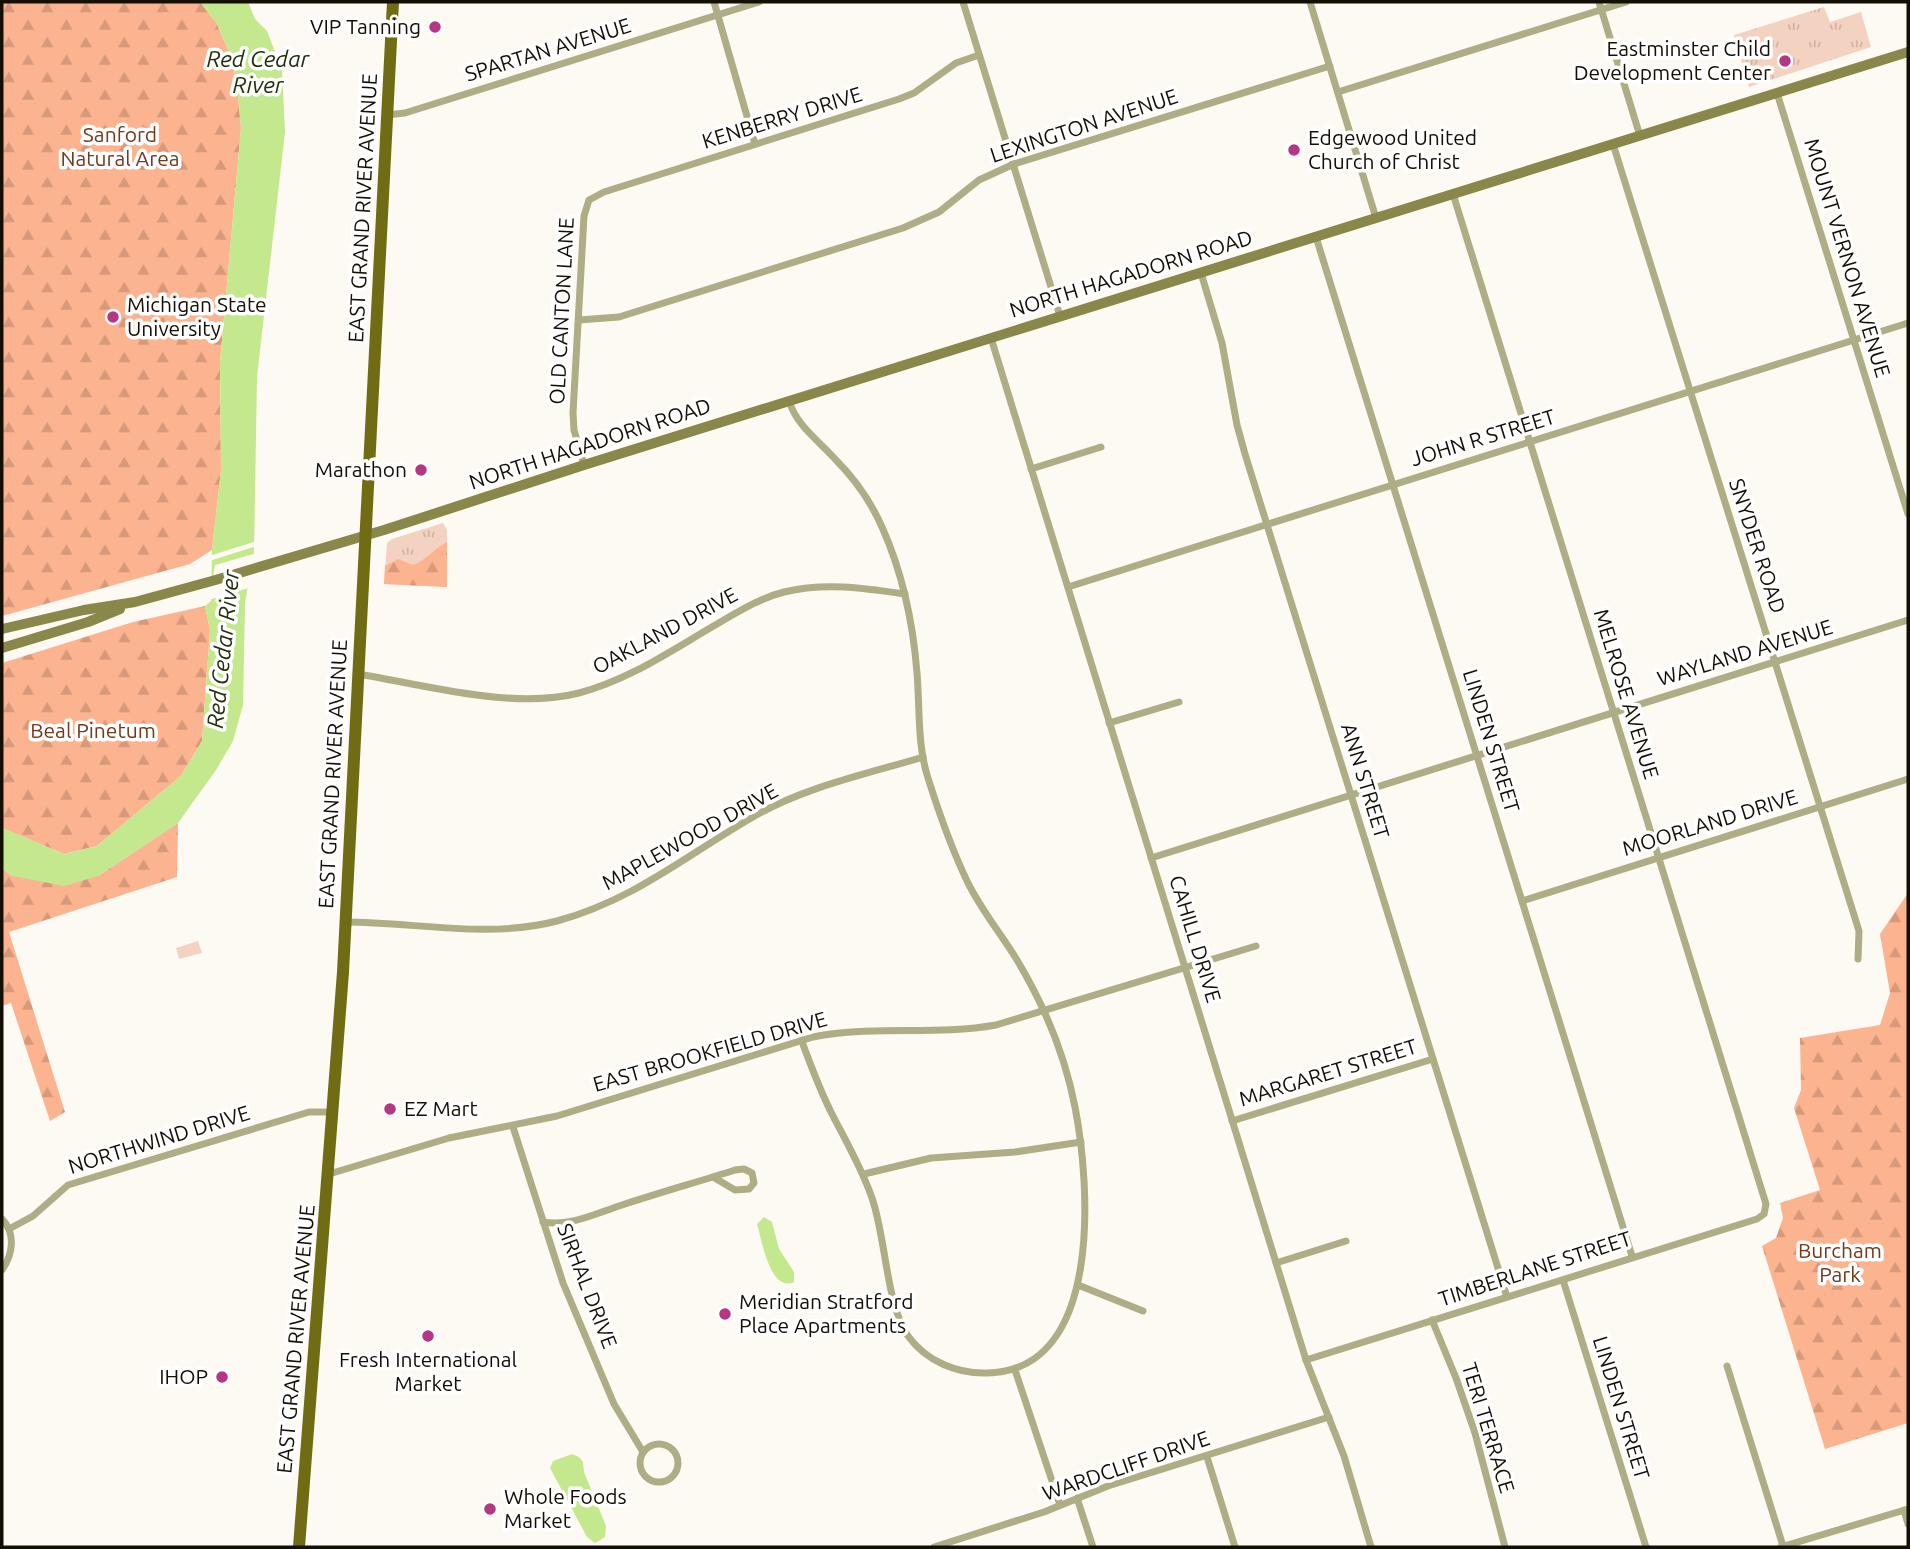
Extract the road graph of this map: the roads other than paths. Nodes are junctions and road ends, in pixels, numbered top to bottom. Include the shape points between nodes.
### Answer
1 (393, 2) edge
2 (714, 2) edge
3 (759, 2) edge
4 (962, 2) edge
5 (1310, 2) edge
6 (1626, 2) edge
7 (1600, 6) edge
8 (718, 15) junction
9 (1908, 52) edge
10 (979, 55) junction
11 (1330, 66) junction
12 (1338, 92) junction
13 (1777, 93) junction
14 (387, 115) junction
15 (1640, 135) junction
16 (755, 144) junction
17 (1613, 144) junction
18 (1014, 164) junction
19 (1453, 194) junction
20 (589, 200) joint
21 (1376, 218) junction
22 (1316, 237) junction
23 (1201, 273) junction
24 (1060, 316) junction
25 (579, 320) junction
26 (1908, 323) edge
27 (991, 338) junction
28 (1854, 340) junction
29 (1690, 392) junction
30 (789, 401) junction
31 (1530, 442) junction
32 (1101, 447) dead end
33 (584, 465) junction
34 (1031, 469) junction
35 (1393, 485) junction
36 (1908, 514) edge
37 (1267, 525) junction
38 (365, 536) junction
39 (1068, 587) junction
40 (905, 594) junction
41 (135, 602) junction
42 (1908, 620) edge
43 (2, 629) edge
44 (2, 648) edge
45 (1775, 662) junction
46 (358, 674) junction
47 (1179, 702) dead end
48 (1613, 713) junction
49 (1109, 723) junction
50 (1477, 756) junction
51 (923, 757) junction
52 (1908, 779) edge
53 (1351, 796) junction
54 (1820, 807) junction
55 (1151, 858) junction
56 (1658, 858) junction
57 (1522, 901) junction
58 (344, 922) junction
59 (1256, 946) dead end
60 (1858, 959) dead end
61 (1185, 968) junction
62 (1044, 1012) junction
63 (801, 1040) junction
64 (1433, 1059) junction
65 (332, 1112) junction
66 (1232, 1121) junction
67 (513, 1127) junction
68 (1081, 1142) junction
69 (328, 1174) junction
70 (864, 1174) junction
71 (713, 1177) junction
72 (1766, 1204) joint
73 (2, 1219) edge
74 (543, 1222) junction
75 (9, 1229) junction
76 (1346, 1241) dead end
77 (1632, 1256) junction
78 (1276, 1263) junction
79 (2, 1270) edge
80 (1563, 1280) junction
81 (1078, 1285) junction
82 (1507, 1297) junction
83 (1143, 1311) dead end
84 (1432, 1320) junction
85 (1306, 1360) junction
86 (1727, 1366) dead end
87 (1015, 1370) junction
88 (1329, 1417) junction
89 (643, 1452) junction
90 (1206, 1457) junction
91 (1077, 1498) junction
92 (1060, 1505) junction
93 (1906, 1509) edge
94 (1908, 1524) edge
95 (299, 1547) edge
96 (933, 1547) edge
97 (1093, 1547) edge
98 (1235, 1547) edge
99 (1371, 1547) edge
100 (1505, 1547) edge
101 (1646, 1547) edge
102 (1782, 1547) edge

1 - 14 main road, EAST GRAND RIVER AVENUE
2 - 8 street
3 - 8 street, SPARTAN AVENUE
4 - 10 street
5 - 11 street
6 - 7 street
7 - 12 street
7 - 15 street
8 - 14 street, SPARTAN AVENUE
8 - 16 street
9 - 13 street, NORTH HAGADORN ROAD
10 - 16 street, KENBERRY DRIVE via 956,63 907,96
10 - 18 street
11 - 12 street
11 - 18 street, LEXINGTON AVENUE
12 - 21 street
13 - 15 street, NORTH HAGADORN ROAD
13 - 28 street, MOUNT VERNON AVENUE
14 - 38 main road, EAST GRAND RIVER AVENUE
15 - 17 street, NORTH HAGADORN ROAD
16 - 20 street, KENBERRY DRIVE
17 - 19 street, NORTH HAGADORN ROAD
17 - 29 street, SNYDER ROAD
18 - 24 street
18 - 25 street, LEXINGTON AVENUE via 979,180 939,212 903,228 619,317
19 - 21 street, NORTH HAGADORN ROAD
19 - 31 street, MELROSE AVENUE
20 - 25 street, OLD CANTON LANE via 584,216
21 - 22 street, NORTH HAGADORN ROAD
22 - 23 street, NORTH HAGADORN ROAD
22 - 35 street, LINDEN STREET
23 - 24 street, NORTH HAGADORN ROAD
23 - 37 street, ANN STREET via 1222,343 1237,425
24 - 27 street, NORTH HAGADORN ROAD
25 - 33 street, OLD CANTON LANE via 573,413
26 - 28 street, JOHN R STREET
27 - 30 street, NORTH HAGADORN ROAD
27 - 34 street, CAHILL DRIVE
28 - 29 street, JOHN R STREET
28 - 36 street, MOUNT VERNON AVENUE
29 - 31 street, JOHN R STREET
29 - 45 street, SNYDER ROAD
30 - 33 street, NORTH HAGADORN ROAD
30 - 40 street via 802,427 864,493 883,530
31 - 35 street, JOHN R STREET
31 - 48 street, MELROSE AVENUE
32 - 34 street
33 - 38 street, NORTH HAGADORN ROAD
34 - 39 street, CAHILL DRIVE
35 - 37 street, JOHN R STREET
35 - 50 street, LINDEN STREET
37 - 39 street, JOHN R STREET
37 - 53 street, ANN STREET
38 - 41 street, NORTH HAGADORN ROAD
38 - 46 main road, EAST GRAND RIVER AVENUE
39 - 49 street, CAHILL DRIVE
40 - 46 street, OAKLAND DRIVE via 837,586 782,593 753,604 630,674 557,697 486,697
40 - 51 street via 914,634
41 - 43 street
41 - 44 street via 88,622
42 - 45 street, WAYLAND AVENUE
45 - 48 street, WAYLAND AVENUE
45 - 54 street, SNYDER ROAD
46 - 58 main road, EAST GRAND RIVER AVENUE
47 - 49 street
48 - 50 street, WAYLAND AVENUE
48 - 56 street, MELROSE AVENUE
49 - 55 street, CAHILL DRIVE
50 - 53 street, WAYLAND AVENUE
50 - 57 street, LINDEN STREET
51 - 58 street, MAPLEWOOD DRIVE via 776,805 642,887 555,922 496,929
51 - 62 street via 969,885
52 - 54 street, MOORLAND DRIVE
53 - 55 street, WAYLAND AVENUE
53 - 64 street, ANN STREET
54 - 56 street, MOORLAND DRIVE
54 - 60 street, SNYDER ROAD via 1859,931
55 - 61 street, CAHILL DRIVE
56 - 57 street, MOORLAND DRIVE
56 - 72 street, MELROSE AVENUE
57 - 77 street, LINDEN STREET
58 - 65 main road, EAST GRAND RIVER AVENUE
59 - 61 street, EAST BROOKFIELD DRIVE
61 - 62 street, EAST BROOKFIELD DRIVE
61 - 66 street, CAHILL DRIVE
62 - 63 street, EAST BROOKFIELD DRIVE via 969,1029 856,1031
62 - 68 street via 1062,1057
63 - 67 street, EAST BROOKFIELD DRIVE
63 - 70 street via 817,1083
64 - 66 street, MARGARET STREET
64 - 82 street, ANN STREET
65 - 69 main road, EAST GRAND RIVER AVENUE
65 - 75 street, NORTHWIND DRIVE via 309,1112 68,1185 29,1219
66 - 78 street, CAHILL DRIVE
67 - 69 street, EAST BROOKFIELD DRIVE via 449,1138
67 - 74 street, SIRHAL DRIVE
68 - 70 street via 932,1158
68 - 81 street via 1084,1205
69 - 95 main road, EAST GRAND RIVER AVENUE
70 - 87 street via 880,1222 894,1302 909,1337 923,1352 960,1371
71 - 71 street via 744,1169 752,1173 754,1183 740,1191
71 - 74 street via 575,1220
72 - 77 street, TIMBERLANE STREET via 1757,1219
73 - 75 street
74 - 89 street, SIRHAL DRIVE via 563,1283 614,1404
75 - 79 street via 12,1248
76 - 78 street
77 - 80 street, TIMBERLANE STREET
78 - 85 street, CAHILL DRIVE
80 - 82 street, TIMBERLANE STREET
80 - 101 street, LINDEN STREET
81 - 83 street
81 - 87 street via 1057,1334
82 - 84 street, TIMBERLANE STREET
84 - 85 street, TIMBERLANE STREET
84 - 100 street, TERI TERRACE via 1475,1433
85 - 88 street, CAHILL DRIVE
86 - 102 street
87 - 92 street
88 - 90 street, WARDCLIFF DRIVE
88 - 99 street, CAHILL DRIVE
89 - 89 street, SIRHAL DRIVE via 641,1471 650,1480 662,1482 673,1476 678,1464 675,1452 659,1444
90 - 91 street, WARDCLIFF DRIVE
90 - 98 street
91 - 92 street, WARDCLIFF DRIVE
91 - 97 street
92 - 96 street, WARDCLIFF DRIVE
93 - 94 street
93 - 102 street

